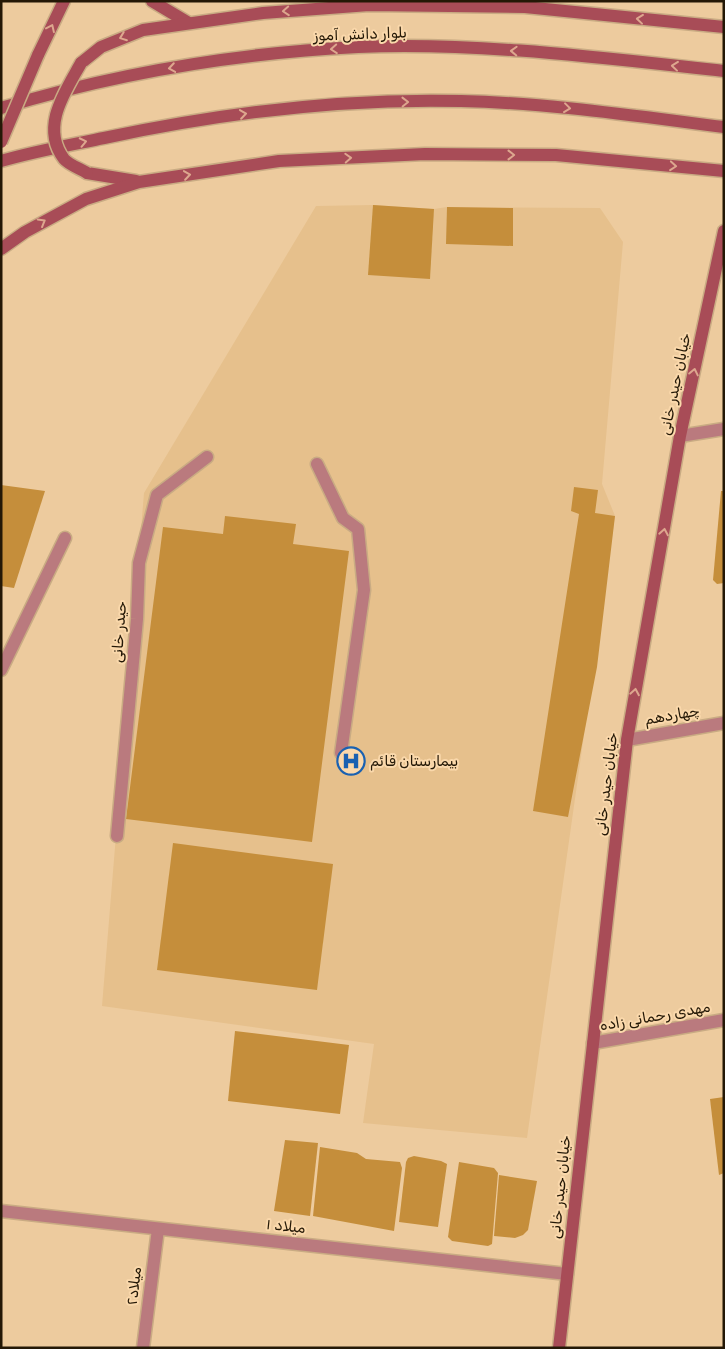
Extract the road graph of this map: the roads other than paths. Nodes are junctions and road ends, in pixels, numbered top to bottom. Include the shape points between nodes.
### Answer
1 (64, 1) edge
2 (152, 1) edge
3 (188, 22) junction
4 (724, 27) edge
5 (724, 71) edge
6 (1, 108) edge
7 (724, 127) edge
8 (1, 142) edge
9 (1, 161) edge
10 (724, 171) edge
11 (139, 182) junction
12 (724, 231) edge
13 (1, 249) edge
14 (724, 429) edge
15 (680, 436) junction
16 (207, 457) dead end
17 (317, 464) dead end
18 (65, 538) dead end
19 (1, 670) edge
20 (724, 723) edge
21 (627, 740) junction
22 (341, 753) dead end
23 (117, 836) dead end
24 (724, 1020) edge
25 (593, 1043) junction
26 (1, 1211) edge
27 (158, 1228) junction
28 (567, 1274) junction
29 (143, 1348) edge
30 (559, 1348) edge

8 -> 1 main road, bridge
2 - 3 main road
4 -> 3 main road via 525,7 369,5
3 -> 11 main road, bridge via 143,30 100,48 81,63 58,104 53,135 65,160 87,173
5 -> 6 main road, بلوار دانش آموز via 559,53 359,47 256,55 147,72
9 -> 7 main road via 167,124 369,102 460,100 559,107
11 -> 10 main road via 279,161 425,154 556,155
13 -> 11 main road via 24,232 86,199
15 -> 12 main road, خیابان حیدر خانی
14 - 15 street
21 -> 15 main road, خیابان حیدر خانی
16 - 23 street, حیدر خانی via 157,495 139,563 137,619
17 - 22 street via 343,518 358,529 364,590
18 - 19 street
20 - 21 street, چهاردهم
21 - 25 main road, خیابان حیدر خانی
24 - 25 street, مهدی رحمانی زاده
25 - 28 main road, خیابان حیدر خانی
26 - 27 street, میلاد ۱
27 - 28 street, میلاد ۱
27 - 29 street, میلاد۲
28 - 30 main road, خیابان حیدر خانی

